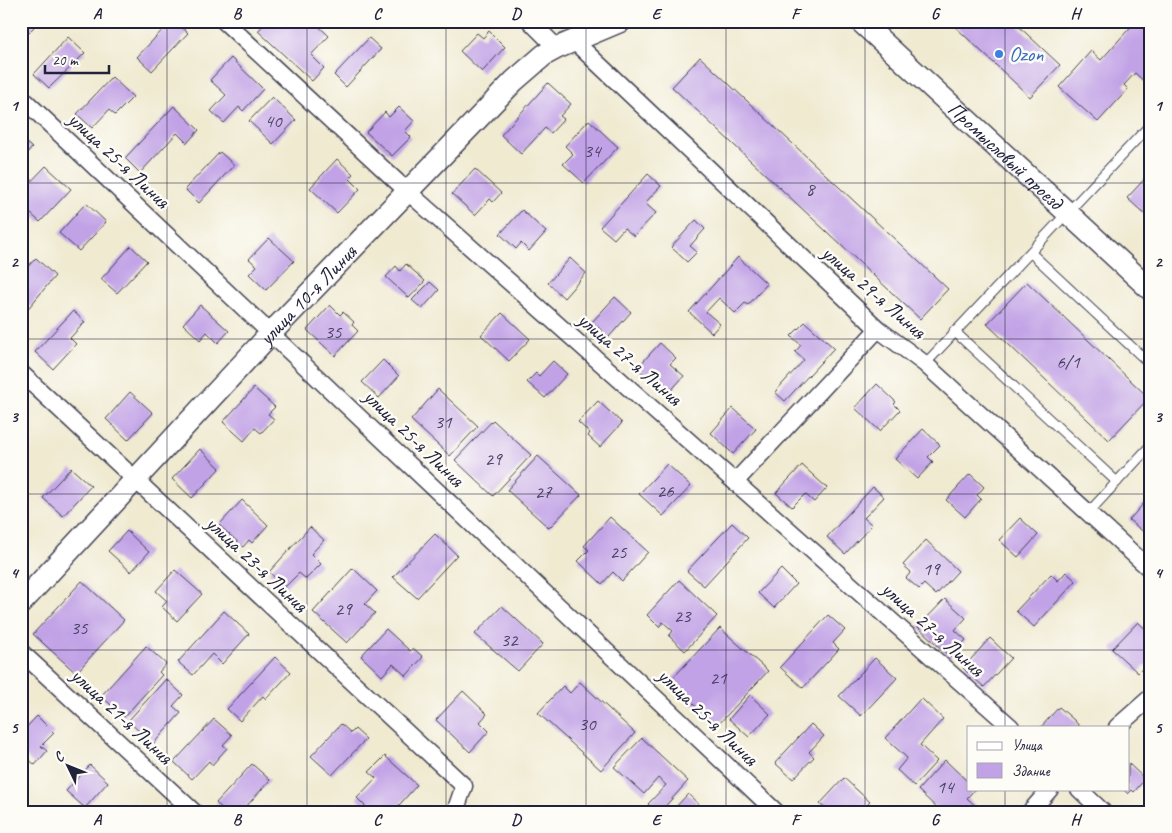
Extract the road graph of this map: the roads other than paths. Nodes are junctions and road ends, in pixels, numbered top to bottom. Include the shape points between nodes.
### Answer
1 (224, 21) edge
2 (530, 21) edge
3 (621, 21) edge
4 (866, 24) edge
5 (565, 44) junction
6 (21, 97) edge
7 (1151, 124) edge
8 (407, 191) junction
9 (1067, 214) junction
10 (1031, 253) junction
11 (1151, 290) edge
12 (878, 329) junction
13 (954, 331) junction
14 (272, 332) junction
15 (925, 364) junction
16 (1151, 365) edge
17 (21, 373) edge
18 (1151, 445) edge
19 (135, 479) junction
20 (736, 481) junction
21 (1117, 482) junction
22 (1088, 513) junction
23 (1151, 570) edge
24 (21, 603) edge
25 (21, 652) edge
26 (1151, 697) edge
27 (1010, 726) edge
28 (1118, 726) edge
29 (1049, 790) edge
30 (1080, 790) edge
31 (194, 812) edge
32 (453, 812) edge
33 (776, 812) edge
34 (1030, 812) edge
35 (1103, 812) edge

1 - 8 street, улица 27-я Линия
2 - 5 street, улица 29-я Линия
3 - 5 street, улица 10-я Линия
4 - 9 street, Промысловый проезд
5 - 8 street, улица 10-я Линия via 544,55 514,81
5 - 12 street, улица 29-я Линия
6 - 14 street, улица 25-я Линия
7 - 9 lane
8 - 14 street, улица 10-я Линия
8 - 20 street, улица 27-я Линия
9 - 10 lane
9 - 11 street, Промысловый проезд
10 - 13 lane
10 - 16 lane
12 - 15 street, улица 29-я Линия
12 - 20 street
13 - 15 lane
13 - 21 lane
14 - 19 street, улица 10-я Линия
14 - 33 street, улица 25-я Линия
15 - 22 street, улица 29-я Линия
17 - 19 street, улица 23-я Линия
18 - 21 lane
19 - 24 street, улица 10-я Линия
19 - 32 street, улица 23-я Линия via 464,786
20 - 27 street, улица 27-я Линия
21 - 22 lane
22 - 23 street, улица 29-я Линия
25 - 31 street, улица 21-я Линия
26 - 28 street
29 - 34 street
30 - 35 street

